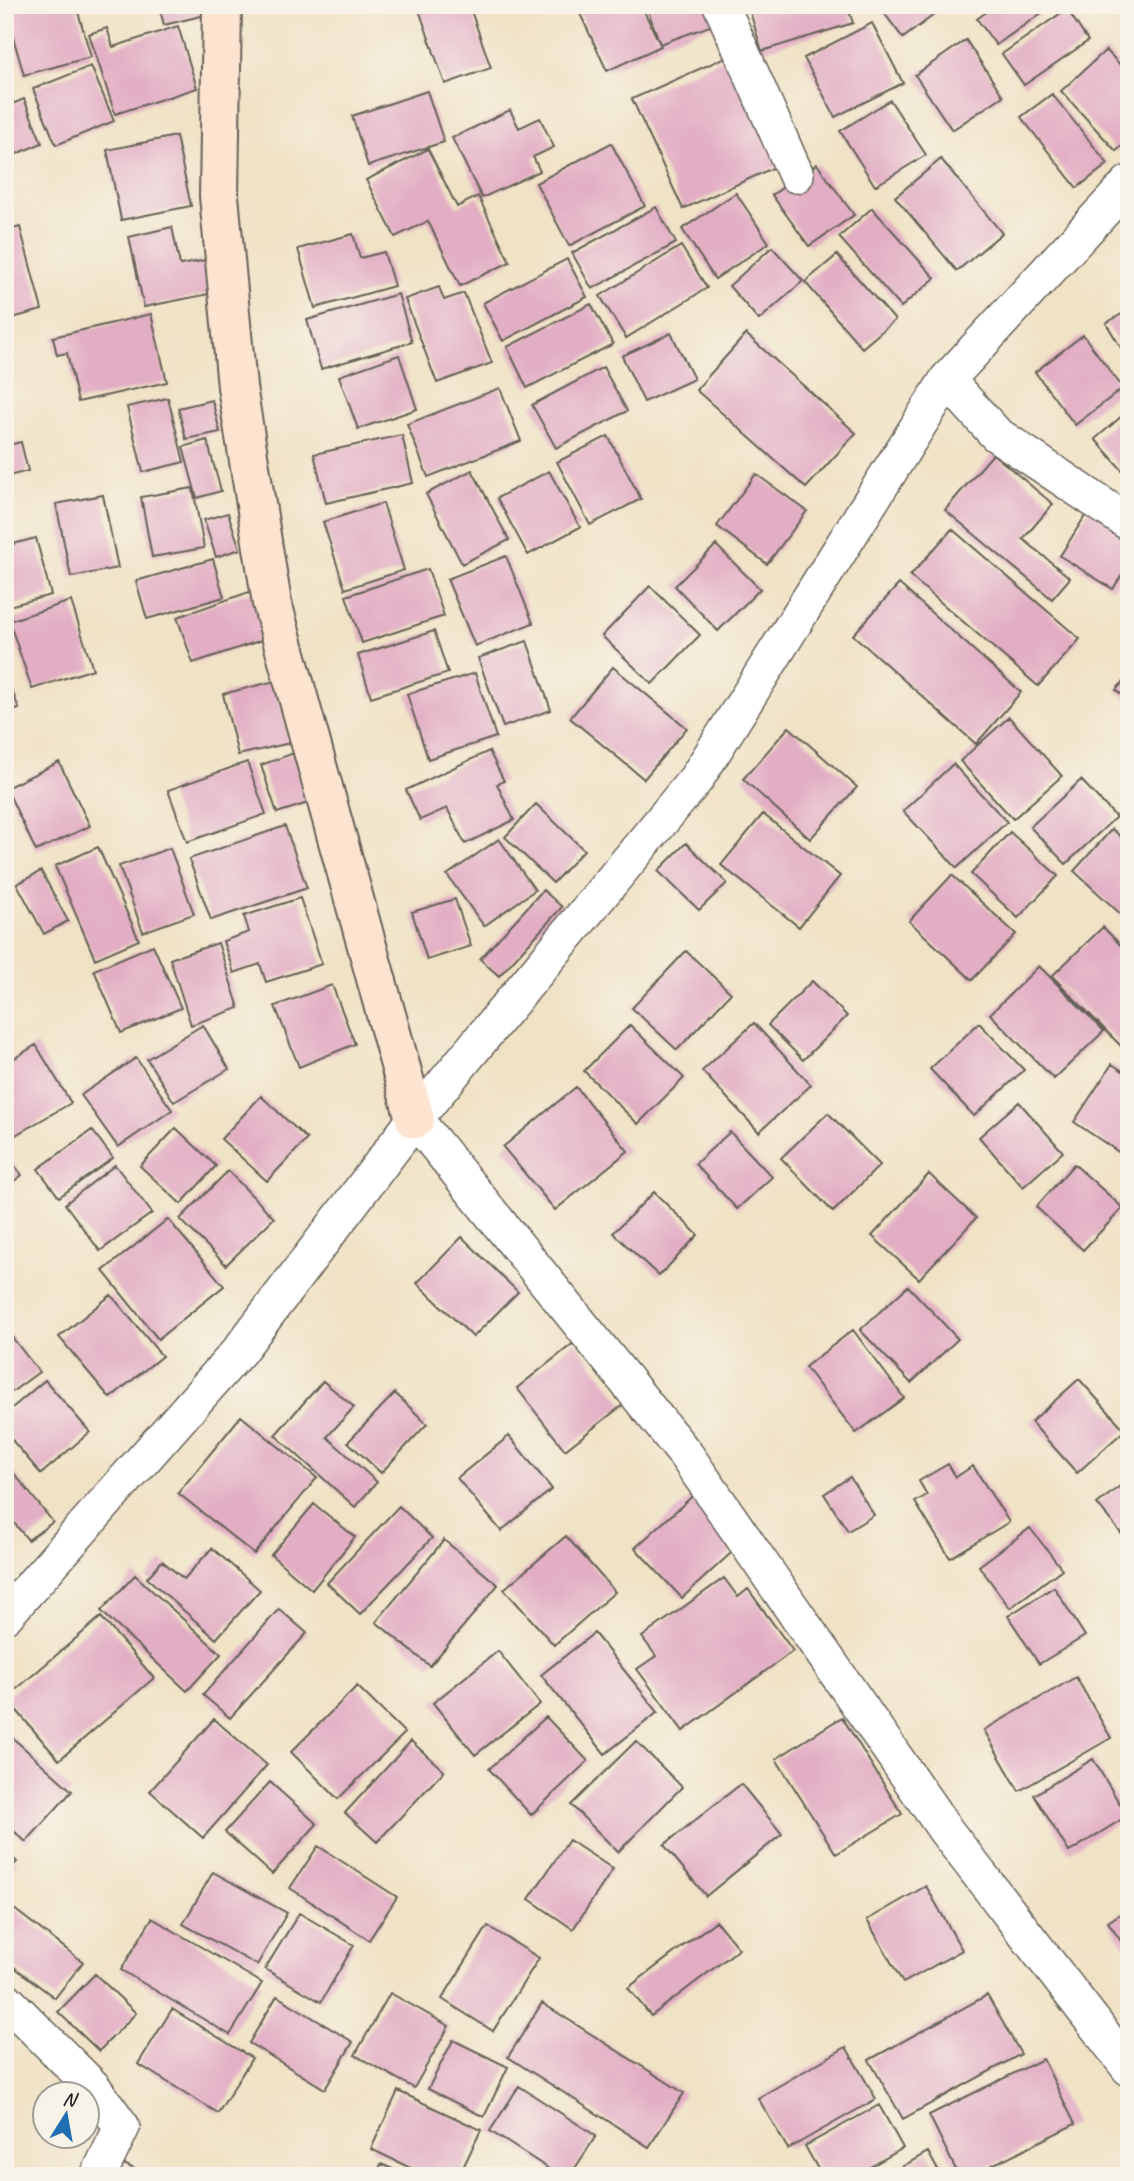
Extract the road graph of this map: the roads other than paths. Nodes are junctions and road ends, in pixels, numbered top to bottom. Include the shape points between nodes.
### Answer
1 (222, 5) edge
2 (721, 5) edge
3 (796, 175) dead end
4 (1129, 183) edge
5 (947, 380) junction
6 (1129, 523) edge
7 (415, 1119) junction
8 (5, 1616) edge
9 (5, 1999) edge
10 (1129, 2068) edge
11 (98, 2176) edge

1 - 7 street via 219,196 237,387 272,603
2 - 3 street
4 - 5 street
5 - 6 street via 996,434
5 - 7 street via 696,779
7 - 8 street via 239,1351
7 - 10 street via 686,1455 946,1831
9 - 11 street via 93,2087 122,2127

